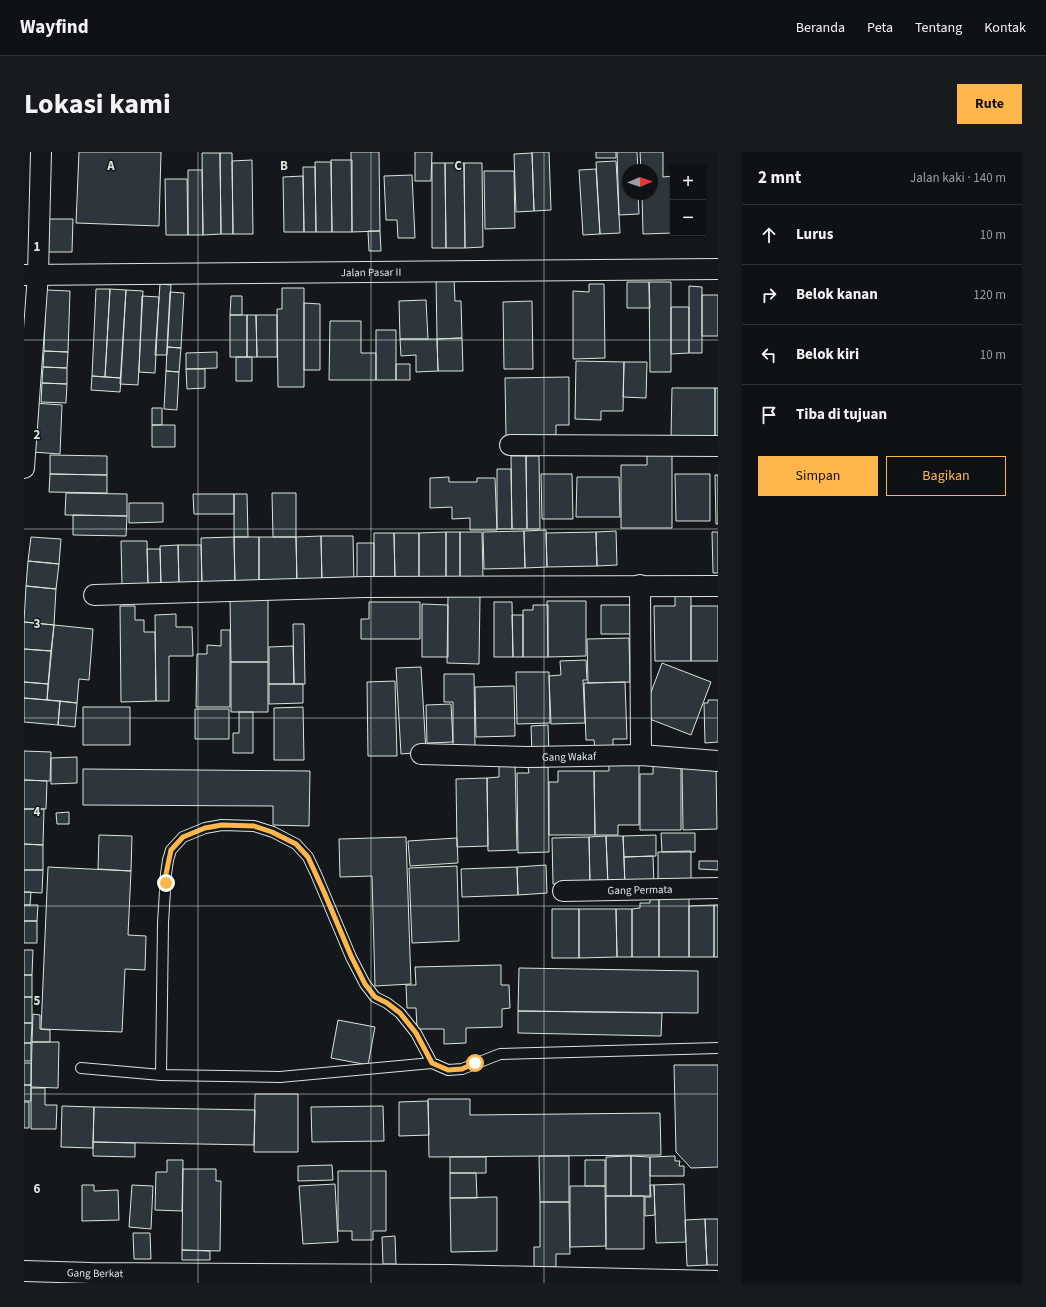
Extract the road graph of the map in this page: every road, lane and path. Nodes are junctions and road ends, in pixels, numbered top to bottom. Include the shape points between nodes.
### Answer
1 (41, 152) edge
2 (718, 269) edge
3 (31, 274) edge
4 (510, 445) dead end
5 (718, 446) edge
6 (24, 468) edge
7 (640, 585) junction
8 (718, 586) edge
9 (94, 595) dead end
10 (421, 754) dead end
11 (641, 755) junction
12 (718, 761) edge
13 (718, 888) edge
14 (563, 891) dead end
15 (718, 1048) edge
16 (432, 1063) junction
17 (81, 1068) dead end
18 (161, 1075) junction
19 (24, 1270) edge
20 (92, 1278) edge
21 (271, 1279) edge
22 (448, 1279) edge
23 (718, 1281) edge

1 - 3 street
2 - 3 street, Jalan Pasar II
3 - 6 street
4 - 5 street
7 - 8 street
7 - 9 street via 365,587
7 - 11 street
10 - 11 street, Gang Wakaf via 528,757
11 - 12 street, Gang Wakaf
13 - 14 street, Gang Permata
15 - 16 lane via 500,1054 462,1069 448,1070
16 - 18 lane via 280,1077
16 - 18 lane via 416,1033 400,1013 375,997 365,984 308,857 296,844 272,832 254,826 222,825 205,828 183,837 171,850 168,860 163,922
17 - 18 lane
19 - 20 street, Gang Berkat
20 - 21 street, Gang Berkat
21 - 22 street, Gang Berkat
22 - 23 street, Gang Berkat

